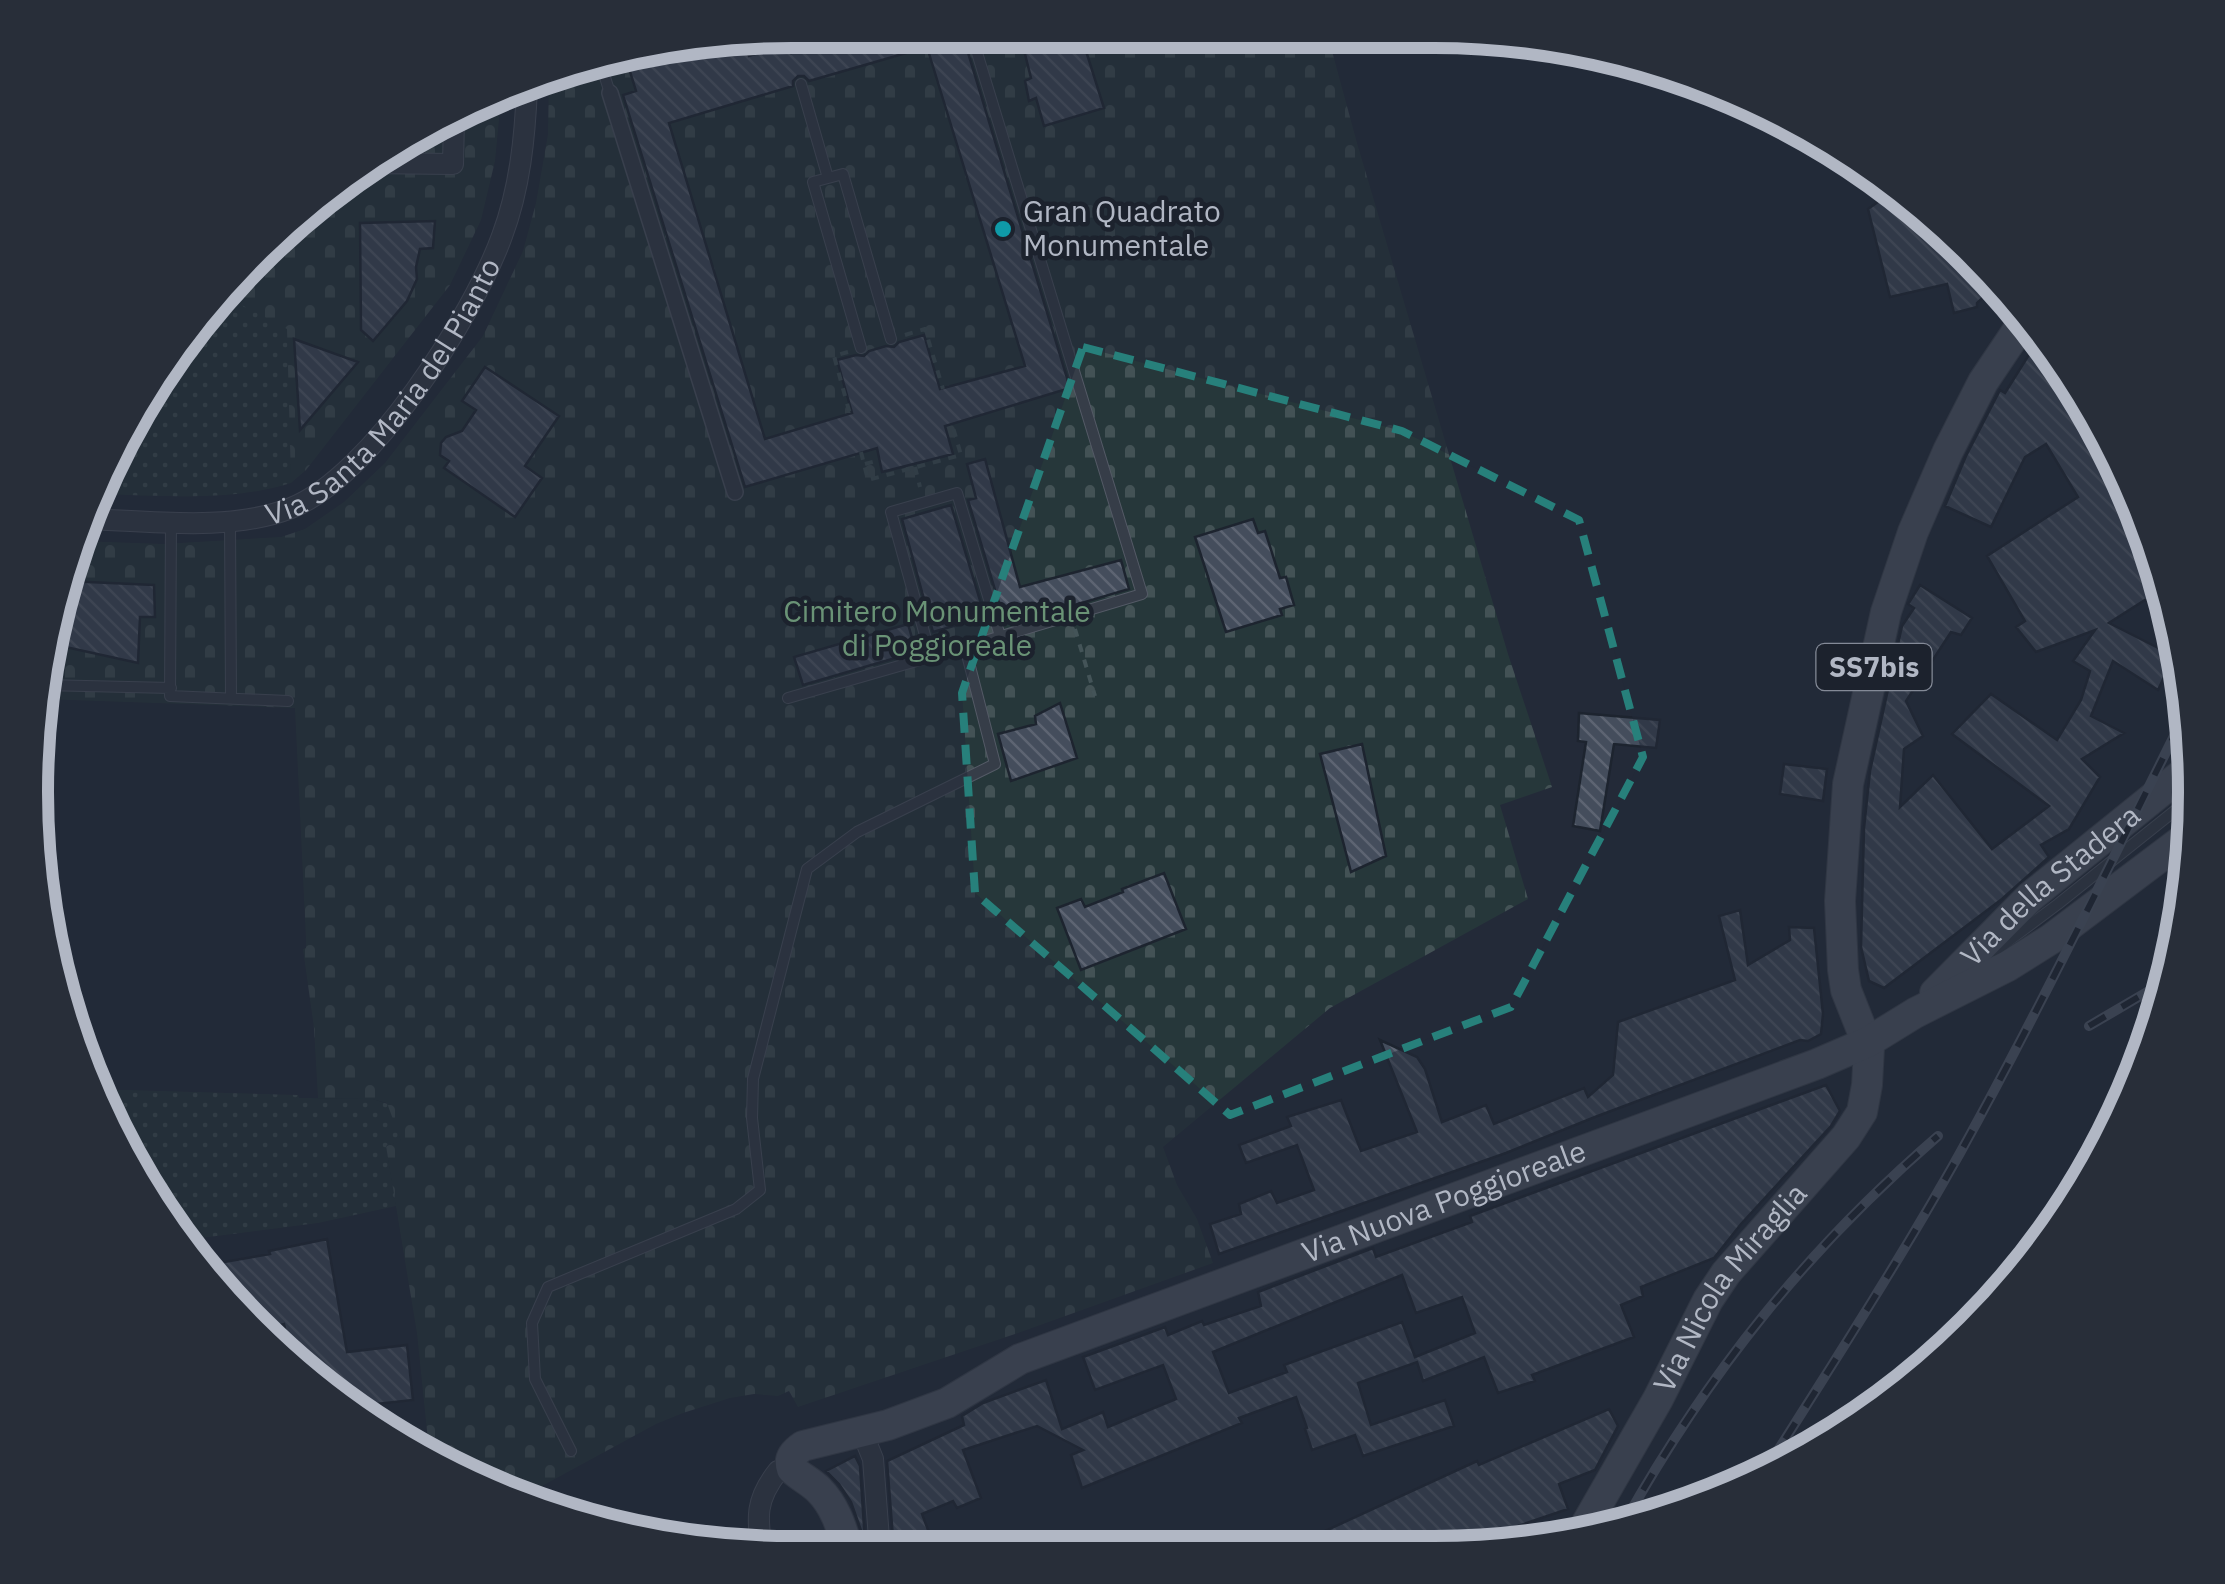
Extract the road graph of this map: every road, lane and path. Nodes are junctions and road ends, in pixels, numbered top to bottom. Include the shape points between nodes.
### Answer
1 (977, 48) edge
2 (603, 72) edge
3 (801, 84) dead end
4 (610, 94) joint
5 (526, 97) edge
6 (454, 129) edge
7 (393, 164) edge
8 (828, 178) junction
9 (2017, 331) edge
10 (891, 340) joint
11 (861, 348) joint
12 (943, 389) dead end
13 (850, 414) dead end
14 (952, 424) dead end
15 (956, 439) junction
16 (949, 440) dead end
17 (861, 452) dead end
18 (880, 460) dead end
19 (864, 464) junction
20 (915, 467) junction
21 (735, 492) dead end
22 (923, 502) junction
23 (99, 519) edge
24 (171, 521) junction
25 (230, 521) junction
26 (1069, 611) junction
27 (1000, 636) junction
28 (965, 647) junction
29 (931, 657) junction
30 (56, 685) edge
31 (170, 688) junction
32 (1095, 696) dead end
33 (231, 698) junction
34 (788, 698) dead end
35 (288, 700) dead end
36 (2177, 778) edge
37 (2177, 809) edge
38 (2176, 845) edge
39 (1915, 1012) junction
40 (1868, 1042) junction
41 (865, 1439) dead end
42 (571, 1451) dead end
43 (791, 1474) junction
44 (1589, 1520) edge
45 (760, 1535) edge
46 (844, 1536) edge
47 (879, 1536) edge

1 - 26 lane via 1142,594
2 - 4 lane
3 - 8 lane
4 - 21 street
5 - 25 street, Via Santa Maria del Pianto via 521,159 503,234 430,370 369,447 315,497 262,518
6 - 7 street via 453,164
8 - 10 lane via 842,174
8 - 11 lane via 813,182
9 - 40 main road, SS7bis via 1983,382 1913,532 1882,632 1848,784 1840,901 1846,990
10 - 12 path via 926,329
11 - 13 path via 834,356
14 - 15 path
15 - 16 path
15 - 20 path via 961,454
17 - 19 path
18 - 19 path
19 - 20 path via 868,480
20 - 22 path
22 - 27 lane via 957,493
22 - 29 lane via 890,512
23 - 24 street, Via Santa Maria del Pianto
24 - 25 street, Via Santa Maria del Pianto
24 - 31 lane
25 - 33 lane
26 - 27 lane
26 - 32 path
27 - 28 lane
28 - 29 lane
28 - 42 lane via 995,764 857,832 807,869 753,1079 760,1190 736,1209 548,1287 532,1322 535,1379
29 - 34 lane
30 - 31 lane
31 - 33 lane via 170,696
33 - 35 lane
36 - 39 main road, Via della Stadera via 2030,897
37 - 39 lane
38 - 39 main road, Via della Stadera via 2051,940
39 - 40 main road, Via della Stadera
40 - 43 main road, Via Nuova Poggioreale via 1020,1359 947,1403 803,1446 793,1453 790,1464 797,1474
40 - 44 main road, Via Nicola Miraglia via 1867,1084 1856,1124 1726,1273
41 - 47 street via 874,1459
43 - 45 street via 762,1494
43 - 46 main road via 828,1500

